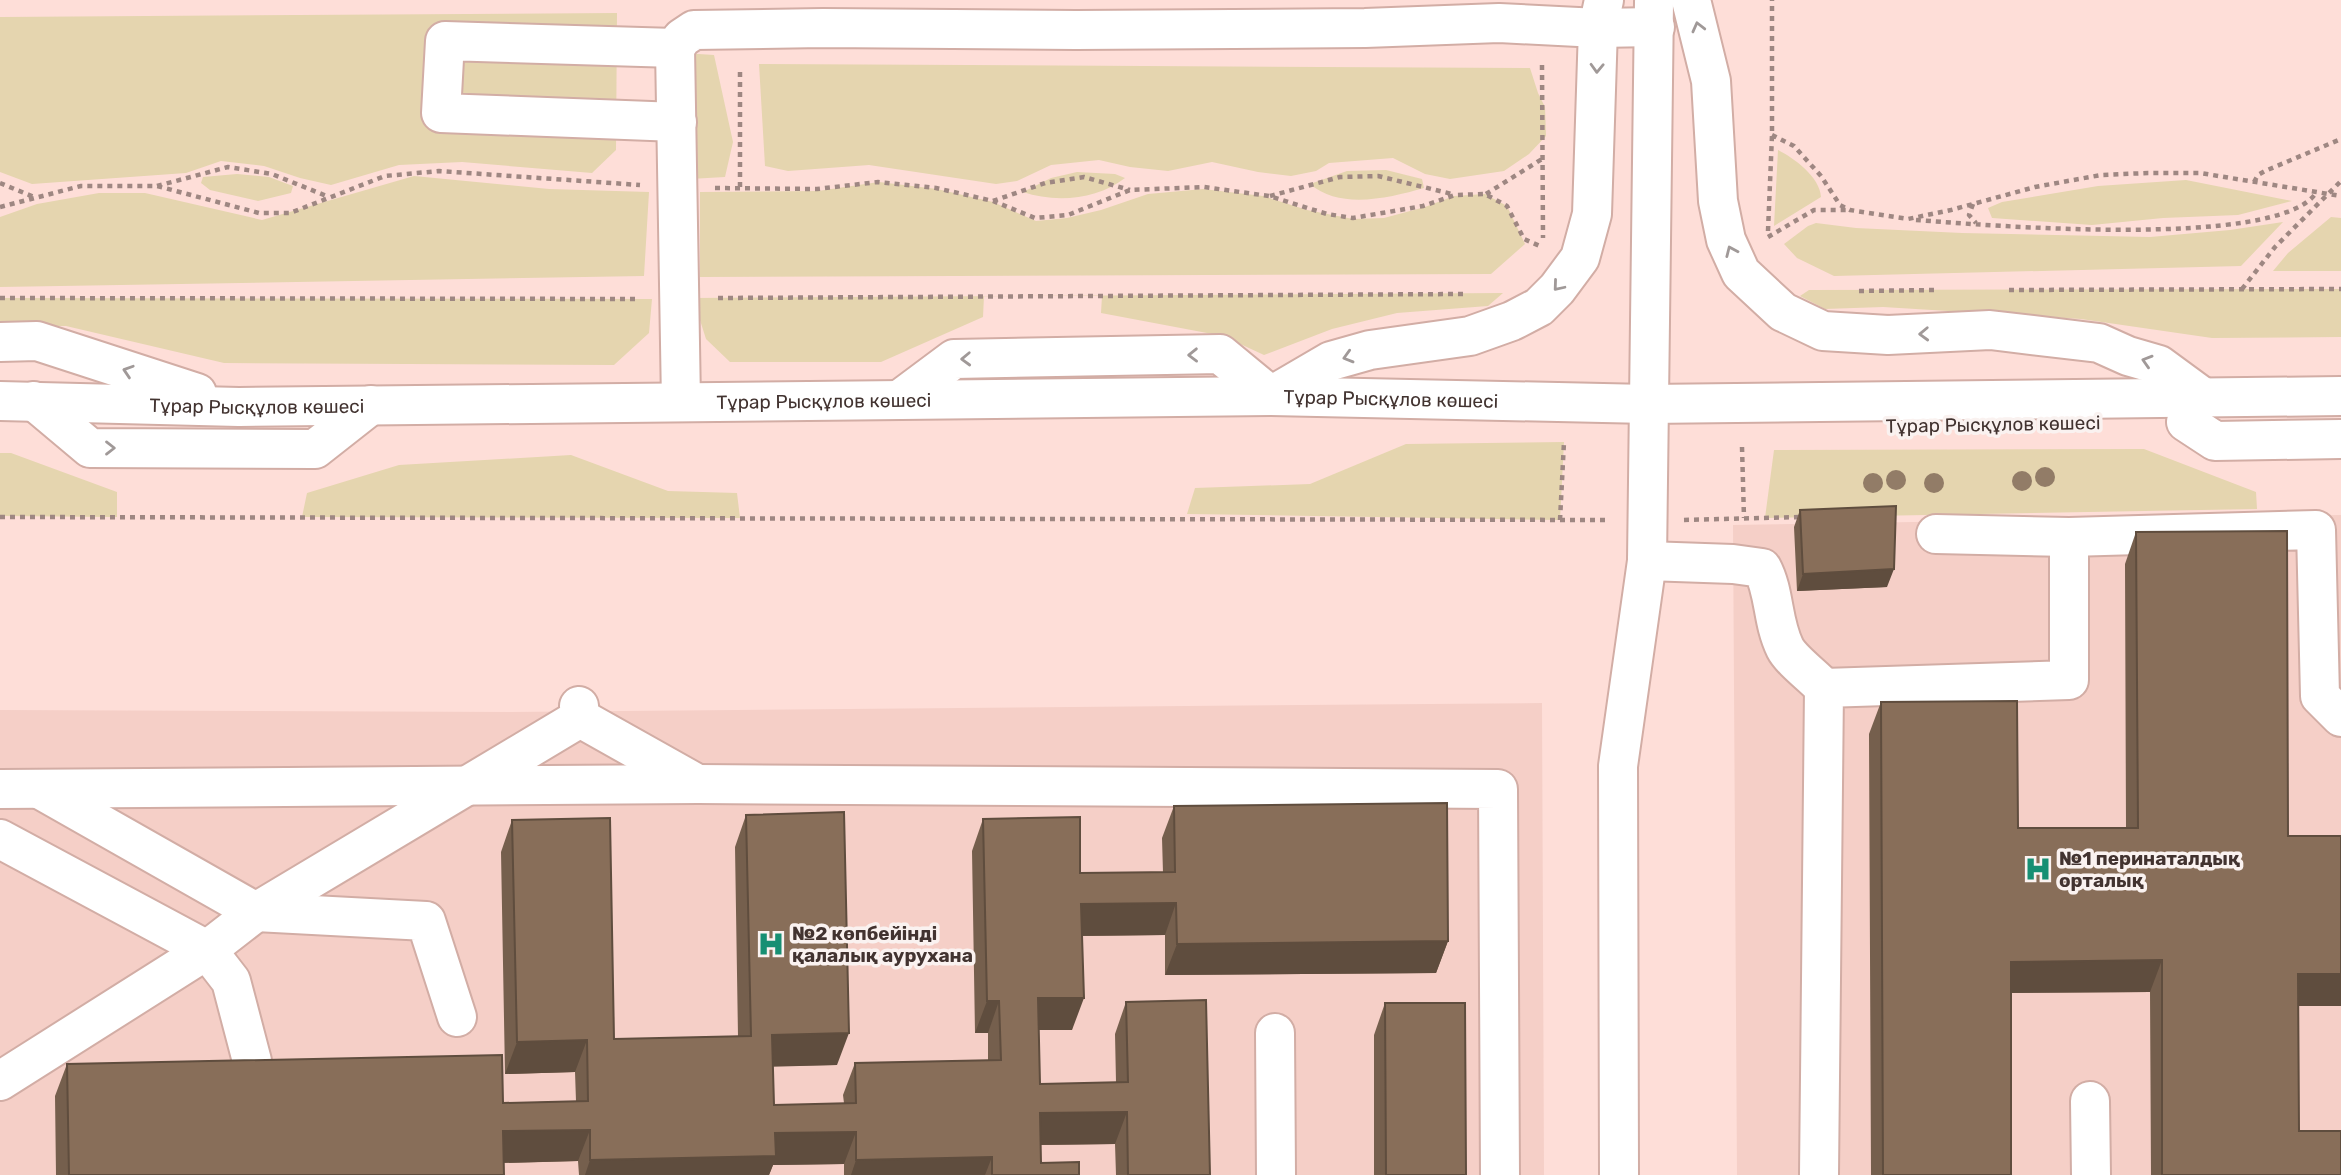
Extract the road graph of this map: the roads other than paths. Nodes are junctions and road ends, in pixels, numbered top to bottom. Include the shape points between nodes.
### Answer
1 (1691, 0) edge
2 (1655, 13) edge
3 (1601, 14) edge
4 (675, 48) junction
5 (677, 122) junction
6 (0, 342) edge
7 (1271, 396) junction
8 (2341, 396) edge
9 (17, 401) edge
10 (681, 402) junction
11 (1648, 404) junction
12 (371, 405) junction
13 (239, 407) junction
14 (2195, 410) junction
15 (2341, 421) edge
16 (2341, 439) edge
17 (2328, 530) edge
18 (1936, 534) dead end
19 (2069, 537) junction
20 (1647, 561) junction
21 (1824, 688) junction
22 (2341, 717) edge
23 (698, 784) junction
24 (466, 785) junction
25 (0, 789) edge
26 (40, 789) junction
27 (0, 839) edge
28 (256, 912) junction
29 (207, 950) junction
30 (457, 1017) dead end
31 (1275, 1033) dead end
32 (252, 1061) edge
33 (0, 1081) edge
34 (2090, 1101) dead end
35 (1276, 1175) edge
36 (1500, 1175) edge
37 (1619, 1175) edge
38 (1819, 1175) edge
39 (2091, 1175) edge

14 -> 1 street via 2159,365 2099,342 1990,330 1888,335 1824,331 1783,312 1741,273 1726,240 1718,201 1711,81
2 - 3 street
2 - 11 street
3 - 4 street via 1542,25 694,30
3 -> 7 street via 1592,214 1580,258 1557,289 1539,307 1513,321 1470,336 1370,350 1331,361
4 - 5 street
4 - 5 street via 445,41 441,113
5 - 10 street
13 -> 6 street via 37,341
7 - 10 street, Тұрар Рысқұлов көшесі
7 - 11 street, Тұрар Рысқұлов көшесі
8 - 14 street, Тұрар Рысқұлов көшесі
9 -> 12 street via 90,448 315,449
9 - 13 street, Тұрар Рысқұлов көшесі
10 - 12 street, Тұрар Рысқұлов көшесі
11 - 14 street, Тұрар Рысқұлов көшесі
11 - 20 street
12 - 13 street, Тұрар Рысқұлов көшесі
14 - 15 street, Тұрар Рысқұлов көшесі
14 - 16 street via 2215,441
17 - 19 street
17 - 22 street via 2320,696
18 - 19 street
19 - 21 street via 2069,680
20 - 21 street via 1762,568 1770,582 1773,612 1785,650
20 - 37 street via 1618,766
21 - 38 street
23 - 24 street
23 - 24 street via 580,712
23 - 36 street via 1498,789
24 - 26 street
24 - 28 street
25 - 26 street
26 - 28 street
27 - 29 street
28 - 29 street
28 - 30 street via 426,921
29 - 32 street via 231,981
29 - 33 street
31 - 35 street
34 - 39 street

